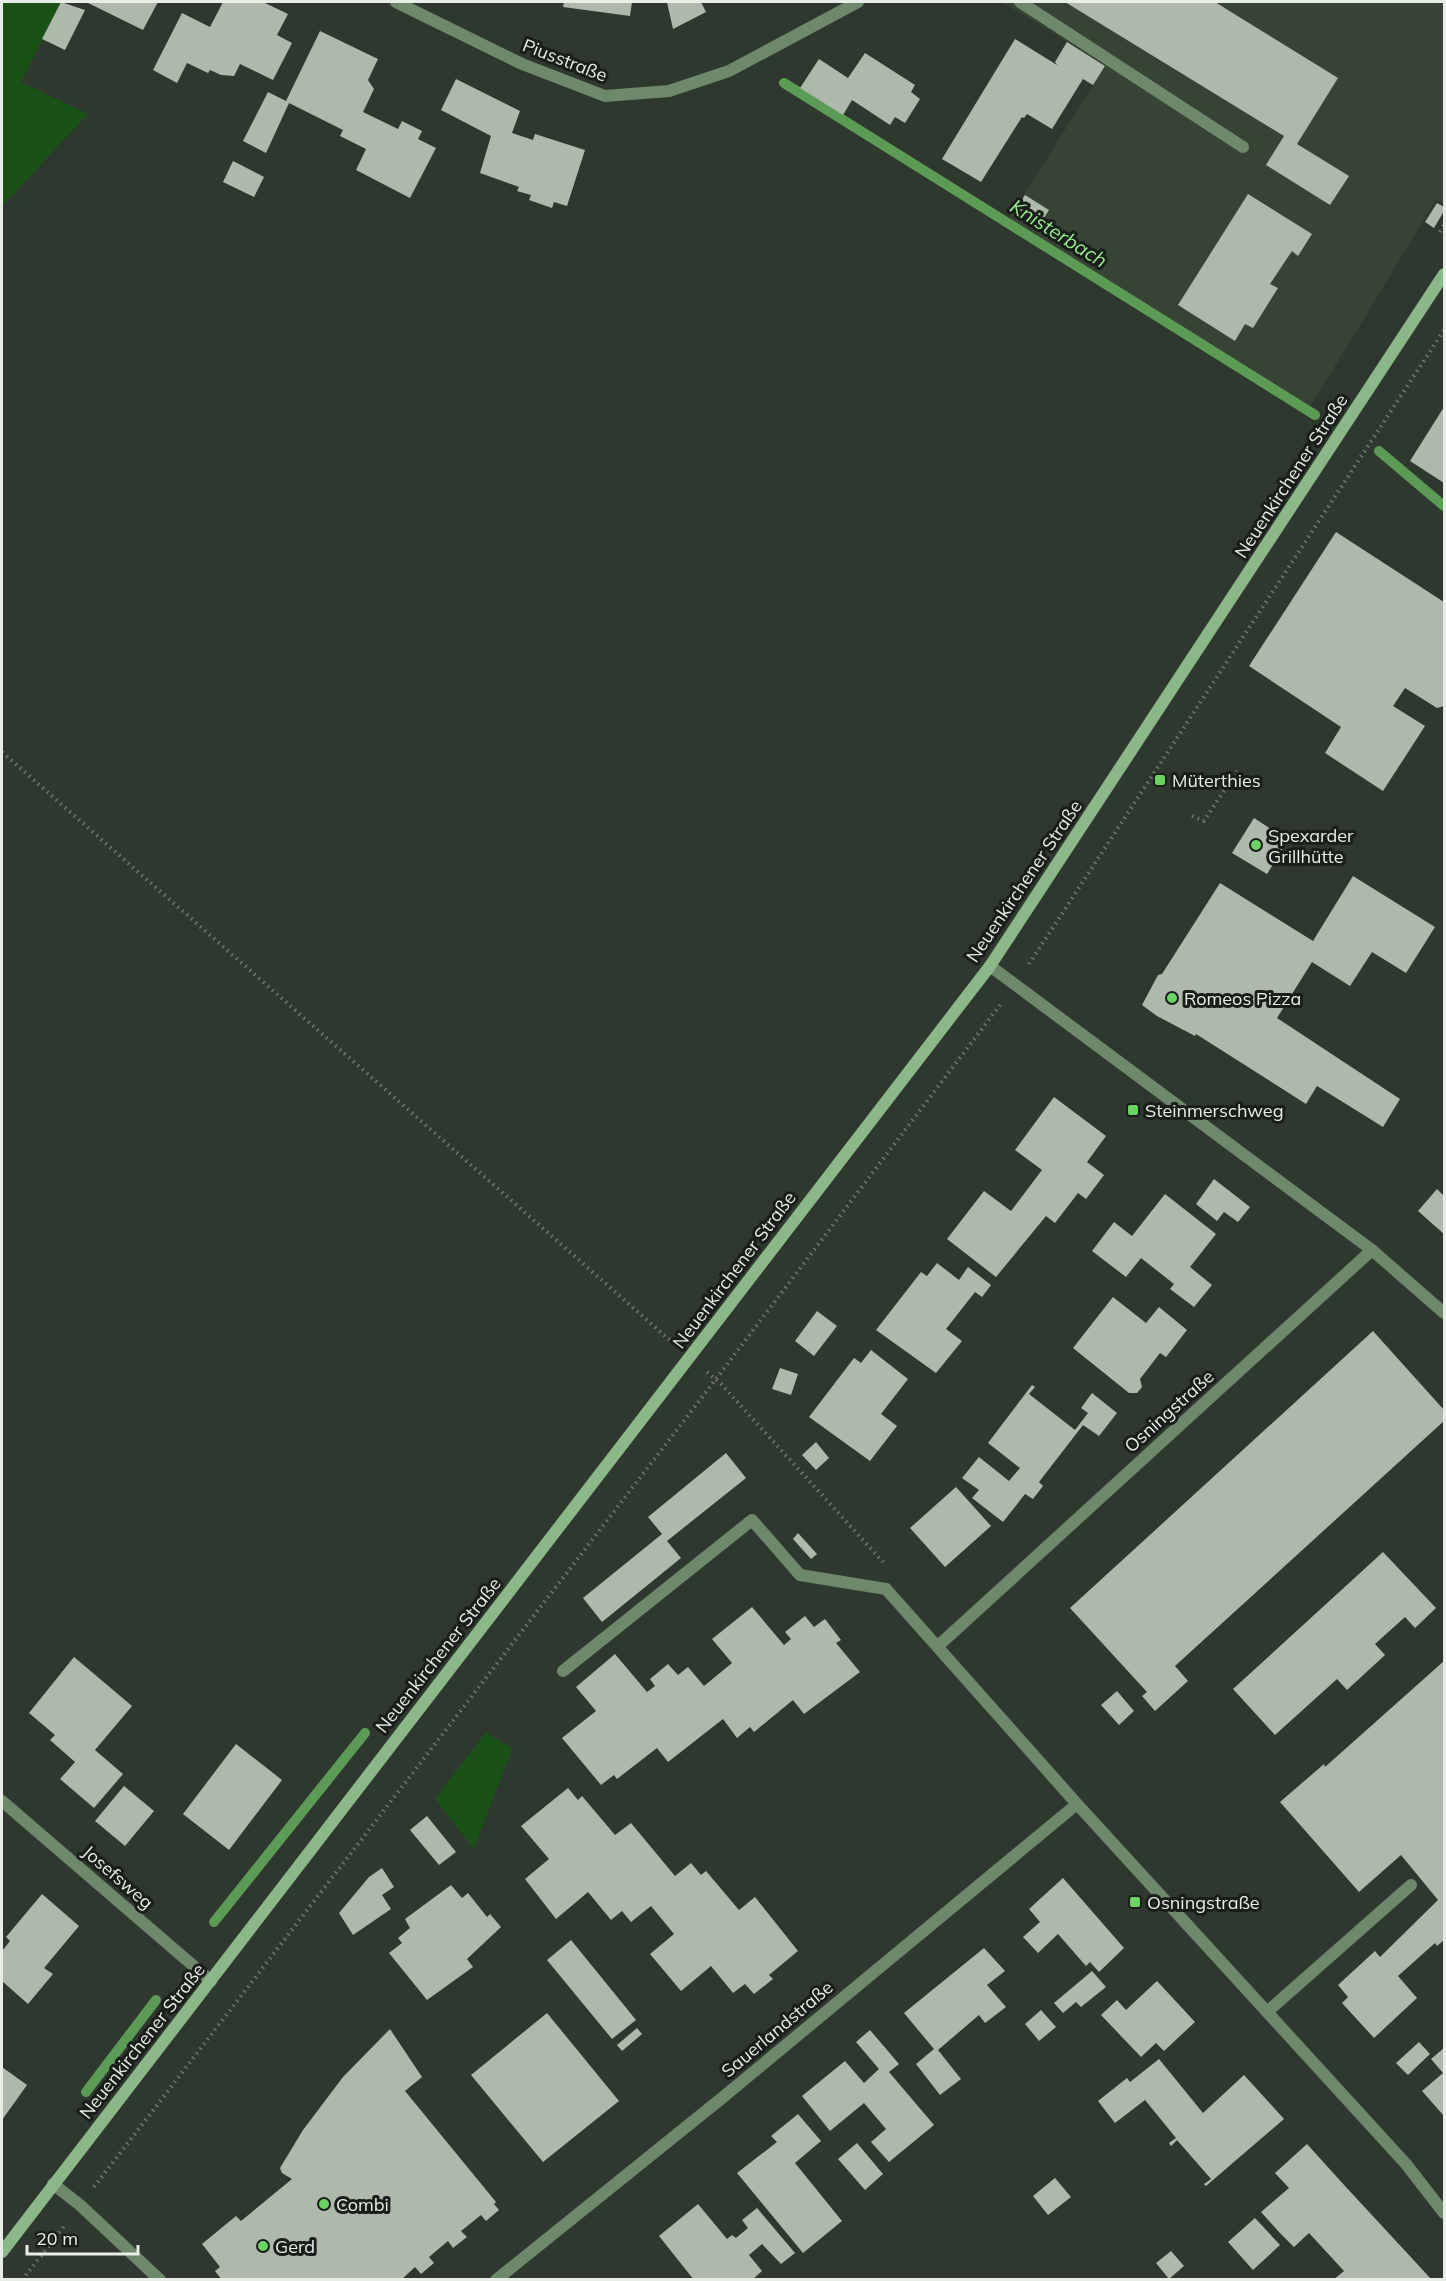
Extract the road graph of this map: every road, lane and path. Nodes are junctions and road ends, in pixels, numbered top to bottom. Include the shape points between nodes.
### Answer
1 (396, 2) edge
2 (858, 2) edge
3 (1020, 2) edge
4 (1244, 147) dead end
5 (1444, 225) edge
6 (1440, 232) dead end
7 (1444, 274) edge
8 (1444, 330) edge
9 (2, 752) edge
10 (1237, 771) dead end
11 (1192, 816) dead end
12 (990, 966) junction
13 (1015, 986) junction
14 (1372, 1251) junction
15 (1444, 1313) edge
16 (690, 1357) junction
17 (716, 1379) junction
18 (886, 1589) junction
19 (938, 1646) junction
20 (563, 1671) dead end
21 (2, 1801) edge
22 (1077, 1804) junction
23 (1412, 1885) dead end
24 (211, 1981) junction
25 (1267, 2012) junction
26 (53, 2184) junction
27 (80, 2205) junction
28 (1444, 2213) edge
29 (2, 2252) edge
30 (22, 2280) edge
31 (160, 2280) edge
32 (496, 2280) edge

1 - 2 street, Piusstraße via 522,64 605,96 669,91 729,71
3 - 4 street
5 - 6 path
7 - 12 main road, Neuenkirchener Straße
8 - 13 path
9 - 16 path
10 - 11 path via 1204,821
12 - 13 street
12 - 16 main road, Neuenkirchener Straße
13 - 14 street
13 - 17 path
14 - 15 street
14 - 19 street, Osningstraße
16 - 17 path
16 - 24 main road, Neuenkirchener Straße
17 - 18 path via 886,1566
17 - 27 path
18 - 19 street
18 - 20 street via 800,1575 752,1520
19 - 22 street
21 - 24 street, Josefsweg
22 - 25 street
22 - 32 street, Sauerlandstraße
23 - 25 street
24 - 26 main road, Neuenkirchener Straße
25 - 28 street via 1406,2164
26 - 27 street
26 - 29 main road, Neuenkirchener Straße
27 - 30 path
27 - 31 street

